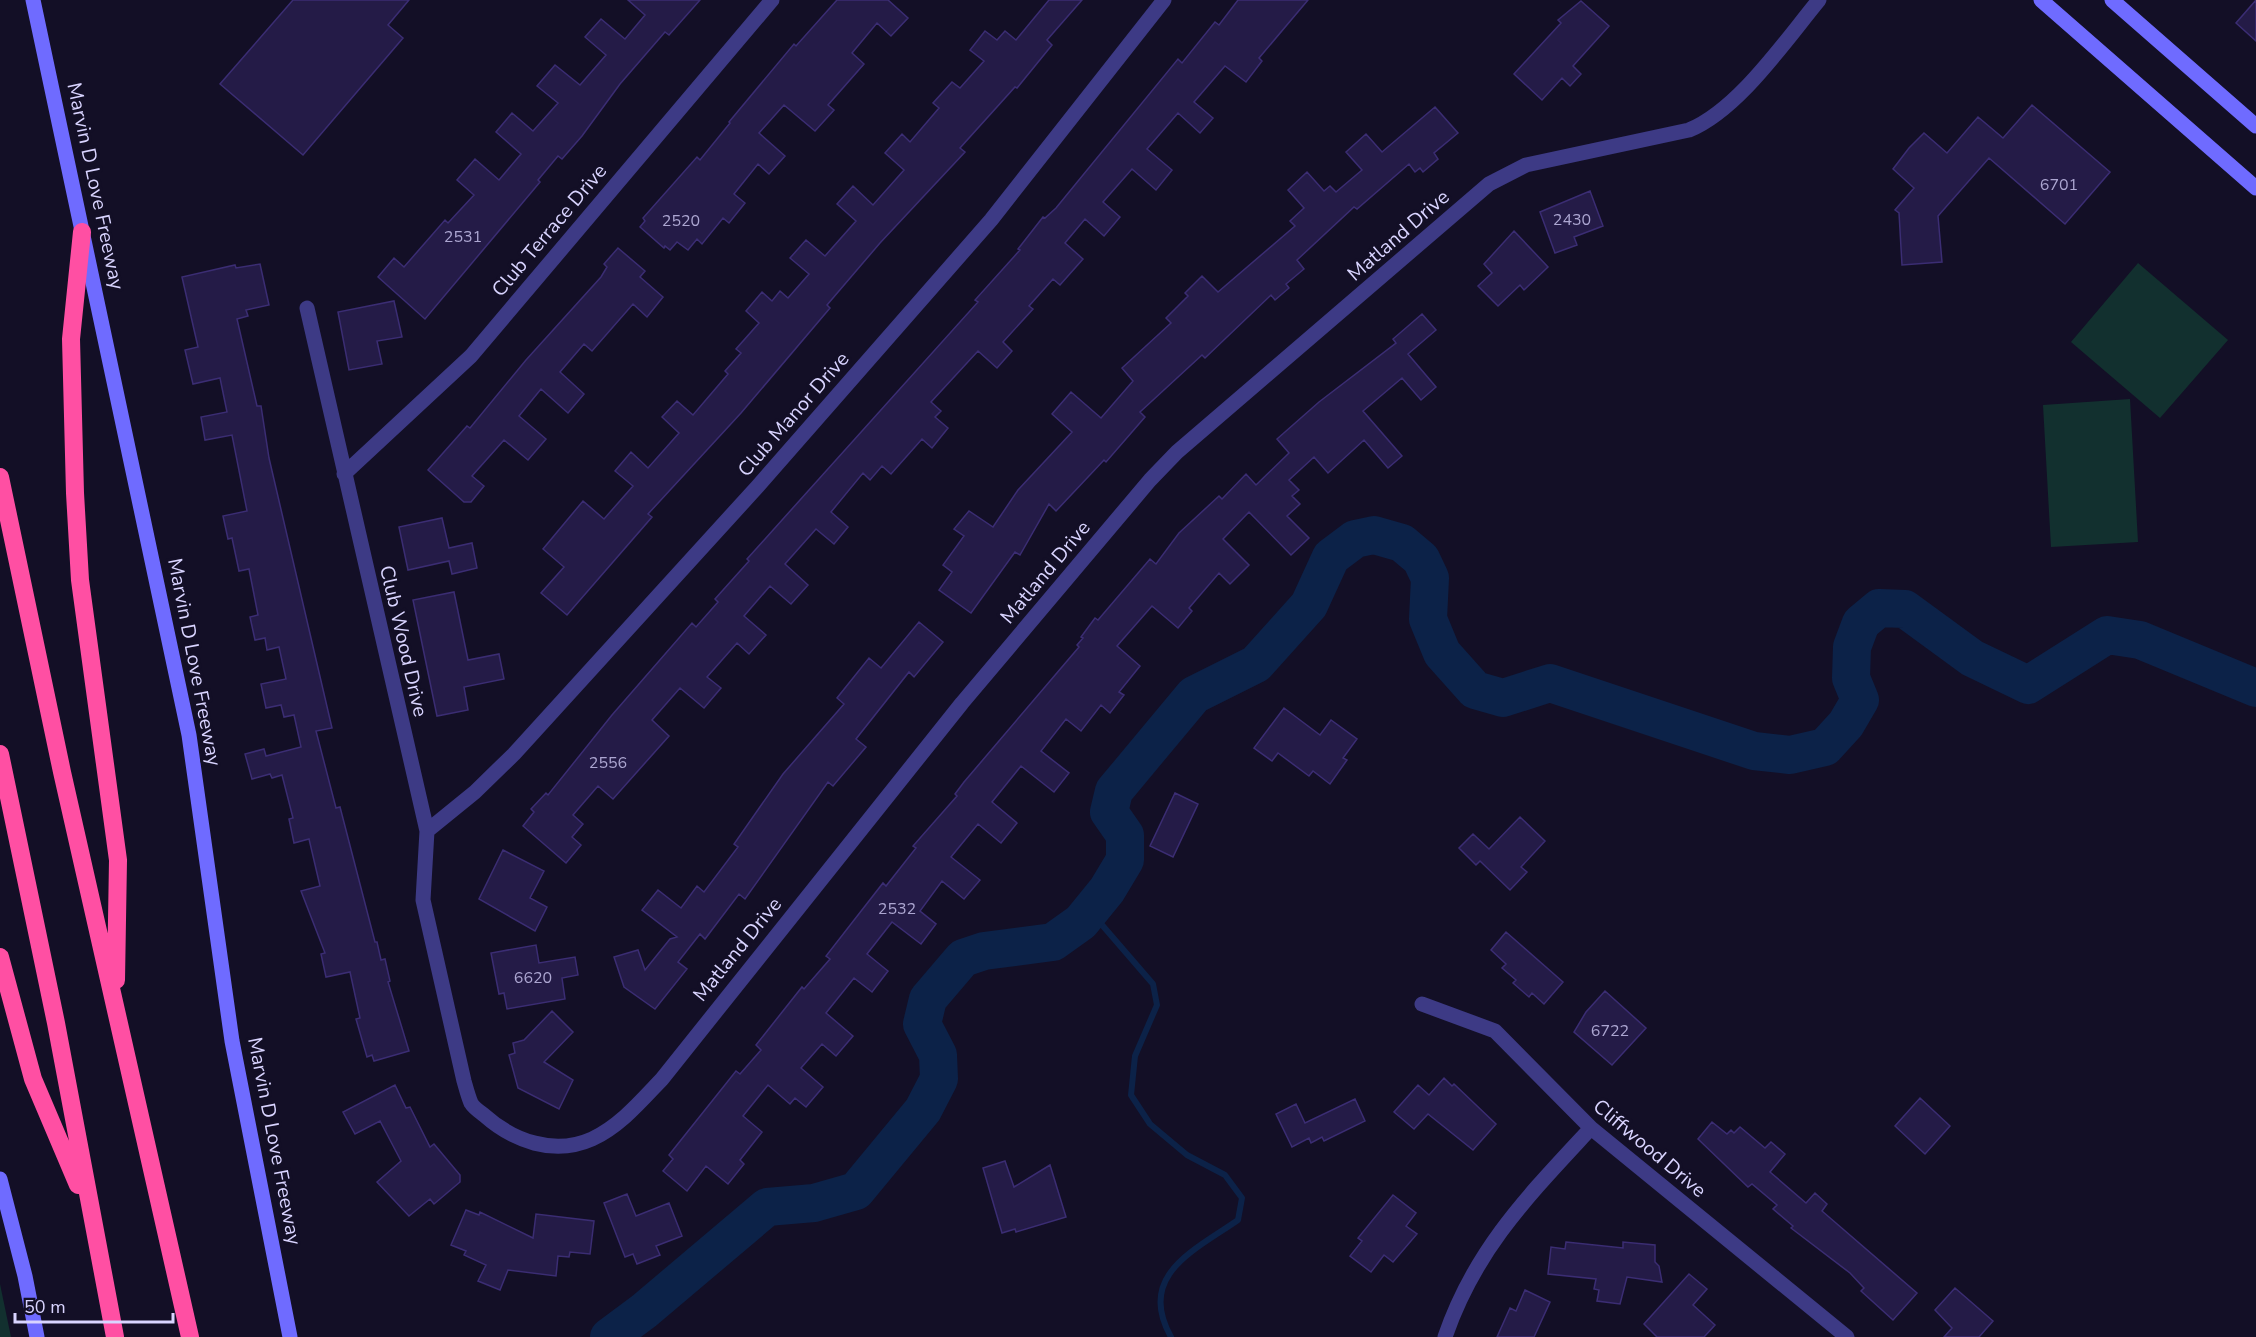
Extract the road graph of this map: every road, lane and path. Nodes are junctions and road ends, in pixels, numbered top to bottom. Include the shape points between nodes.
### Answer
1 (33, 0) edge
2 (772, 0) edge
3 (1164, 0) edge
4 (1819, 0) edge
5 (2041, 0) edge
6 (2112, 0) edge
7 (2256, 126) edge
8 (2256, 188) edge
9 (82, 232) junction
10 (307, 308) dead end
11 (344, 474) junction
12 (0, 477) edge
13 (0, 754) edge
14 (427, 831) junction
15 (0, 957) edge
16 (443, 985) joint
17 (1422, 1004) dead end
18 (116, 1008) junction
19 (1591, 1128) junction
20 (0, 1179) edge
21 (91, 1214) junction
22 (190, 1335) edge
23 (36, 1337) edge
24 (115, 1337) edge
25 (291, 1337) edge
26 (1445, 1337) edge
27 (1847, 1337) edge

1 - 9 main road, Marvin D Love Freeway
2 - 11 street, Club Terrace Drive via 471,356
3 - 14 street, Club Manor Drive via 991,220 758,486 514,754
4 - 16 street, Matland Drive via 1762,69 1707,123 1526,165 1490,184 1177,452 962,703 662,1079 612,1127 591,1140 568,1146 538,1144 499,1128 472,1104
5 - 8 main road
6 - 7 main road
9 - 18 highway via 71,339 75,493 80,580 118,860
9 - 25 main road, Marvin D Love Freeway via 189,735 232,1041
10 - 11 street, Club Wood Drive
11 - 14 street, Club Wood Drive
12 - 18 highway
13 - 21 highway
14 - 16 street, Club Wood Drive via 423,900
15 - 21 highway via 33,1079
17 - 19 street, Cliffwood Drive via 1495,1031
18 - 22 highway
19 - 26 street via 1513,1211 1469,1276
19 - 27 street, Cliffwood Drive
20 - 23 main road
21 - 24 highway

